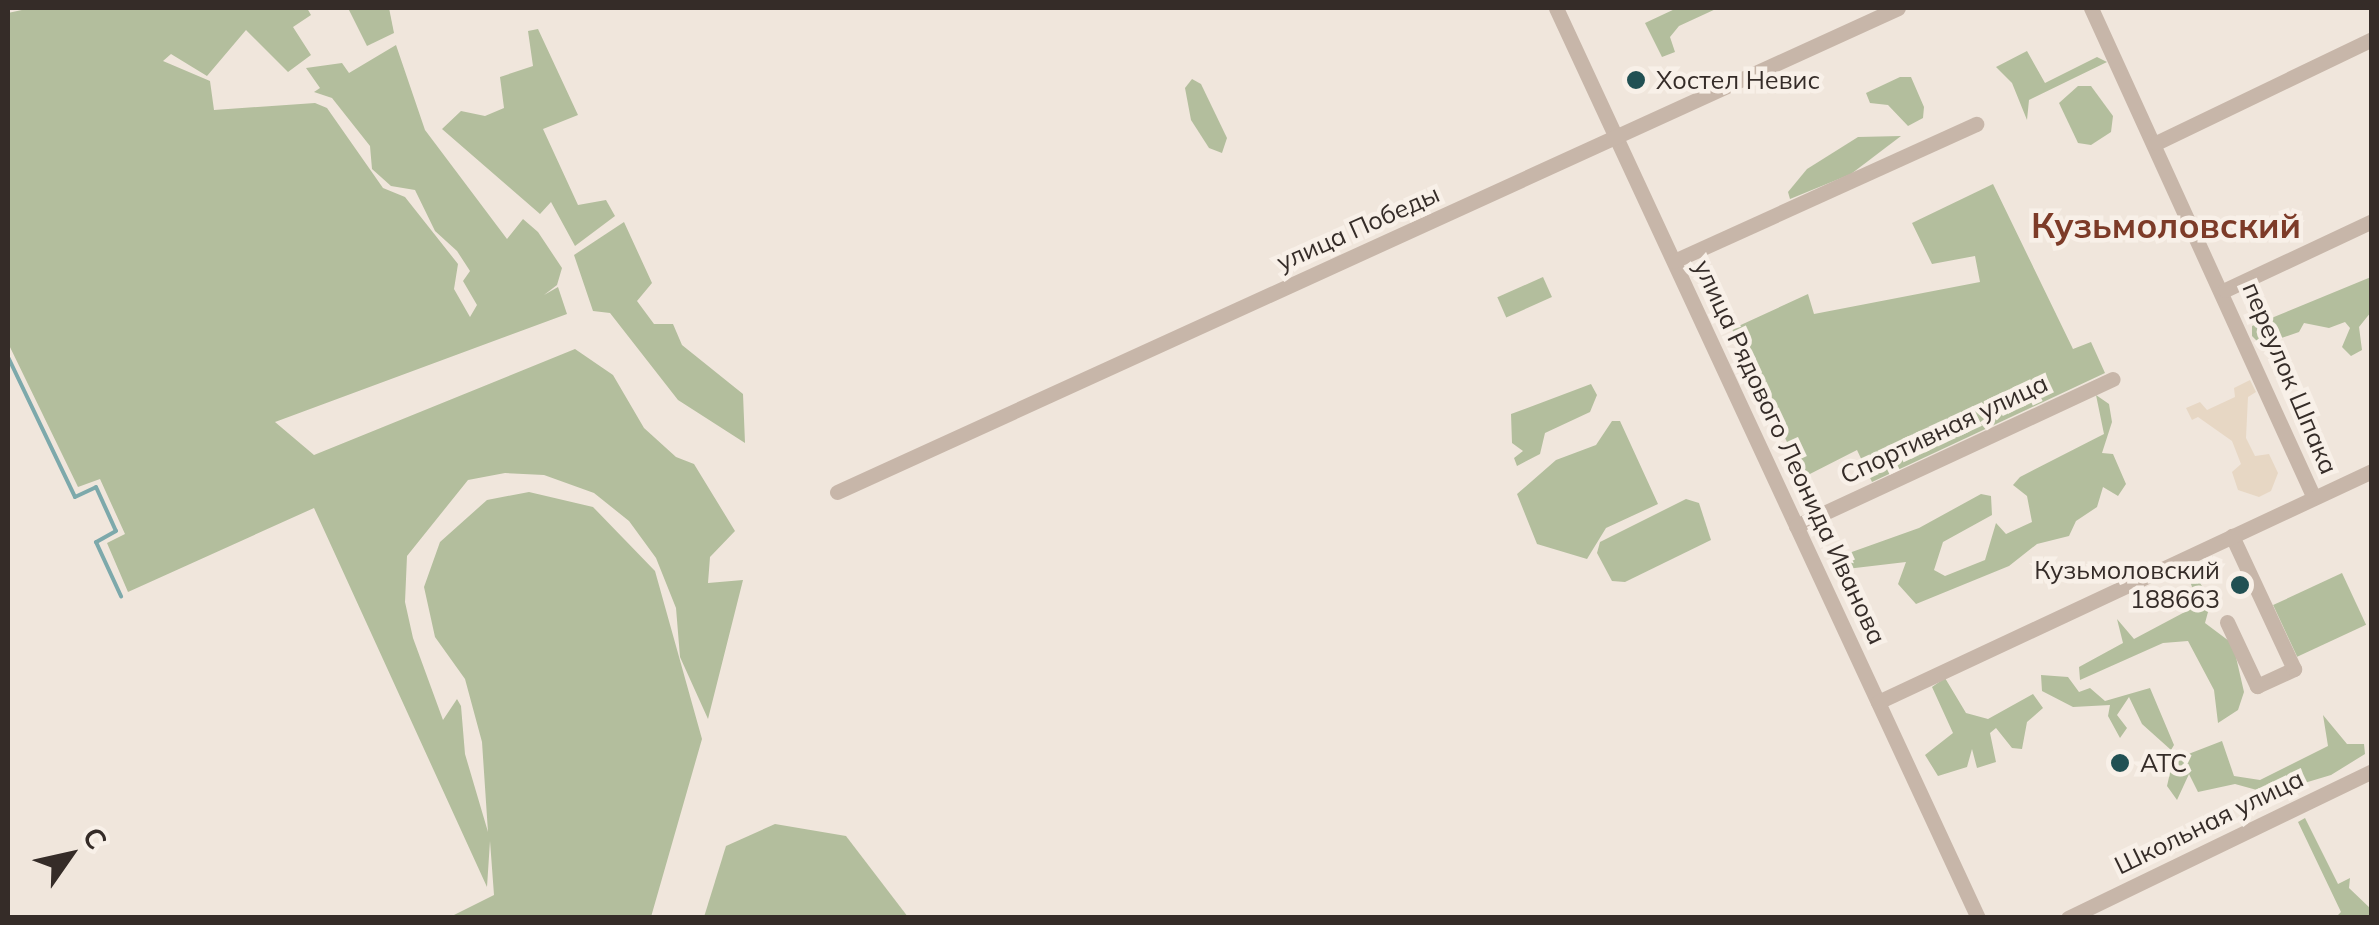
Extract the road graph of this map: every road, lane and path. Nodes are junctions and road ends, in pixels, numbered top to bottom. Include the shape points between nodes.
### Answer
1 (1556, 8) edge
2 (1898, 8) edge
3 (2092, 8) edge
4 (2372, 39) edge
5 (1976, 124) dead end
6 (1616, 138) junction
7 (2156, 143) junction
8 (2372, 221) edge
9 (1674, 261) junction
10 (2226, 290) junction
11 (2113, 379) dead end
12 (2372, 470) edge
13 (837, 492) dead end
14 (2314, 498) junction
15 (1796, 526) junction
16 (2232, 536) junction
17 (2227, 622) dead end
18 (1878, 702) junction
19 (2372, 770) edge
20 (1978, 918) edge
21 (2068, 918) edge

1 - 6 street, улица Рядового Леонида Иванова
2 - 6 street, улица Победы
3 - 7 street, переулок Шпака
4 - 7 street
5 - 9 street
6 - 9 street, улица Рядового Леонида Иванова
6 - 13 street, улица Победы
7 - 10 street, переулок Шпака
8 - 10 street
9 - 15 street, улица Рядового Леонида Иванова
10 - 14 street, переулок Шпака
11 - 15 street, Спортивная улица
12 - 14 street
14 - 16 street
15 - 18 street, улица Рядового Леонида Иванова
16 - 17 street via 2294,668 2256,686
16 - 18 street
18 - 20 street, улица Рядового Леонида Иванова
19 - 21 street, Школьная улица

